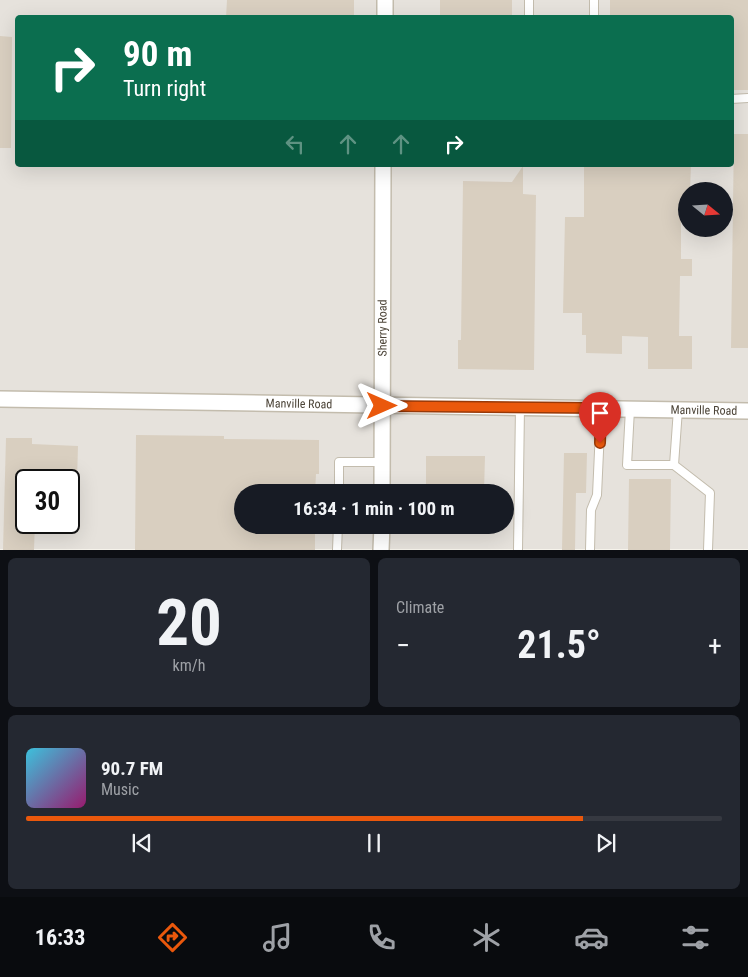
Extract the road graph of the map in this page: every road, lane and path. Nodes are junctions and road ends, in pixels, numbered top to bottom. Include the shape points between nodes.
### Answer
1 (385, 0) edge
2 (529, 0) edge
3 (594, 0) edge
4 (385, 15) edge
5 (529, 15) edge
6 (594, 15) edge
7 (748, 98) edge
8 (734, 99) edge
9 (383, 167) edge
10 (0, 399) edge
11 (382, 406) junction
12 (520, 407) junction
13 (601, 408) junction
14 (630, 409) junction
15 (678, 409) junction
16 (748, 411) edge
17 (382, 462) junction
18 (674, 465) junction
19 (338, 484) edge
20 (382, 484) edge
21 (338, 534) edge
22 (382, 534) edge
23 (337, 550) edge
24 (382, 550) edge
25 (518, 550) edge
26 (590, 550) edge
27 (708, 550) edge

1 - 4 street
2 - 5 lane
3 - 6 lane
7 - 8 lane
9 - 11 street, Sherry Road
10 - 11 street, Manville Road
11 - 12 street, Manville Road
11 - 17 street, Sherry Road
12 - 13 street, Manville Road
12 - 25 lane
13 - 14 street, Manville Road
13 - 26 lane via 597,495 591,510
14 - 15 street, Manville Road
14 - 18 lane via 627,465
15 - 16 street, Manville Road
15 - 18 lane
17 - 19 lane via 339,462
17 - 20 street, Sherry Road
18 - 27 lane via 710,492
21 - 23 lane
22 - 24 street

